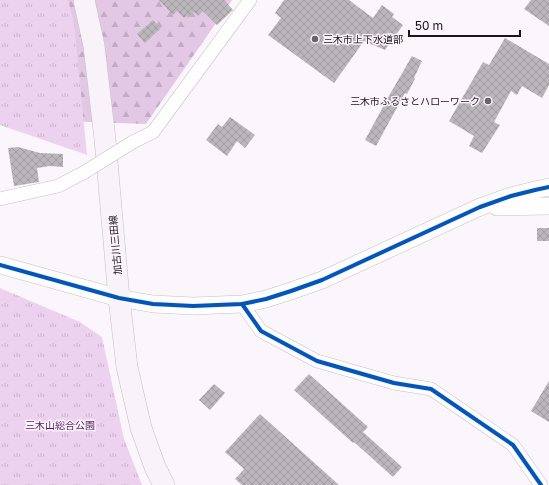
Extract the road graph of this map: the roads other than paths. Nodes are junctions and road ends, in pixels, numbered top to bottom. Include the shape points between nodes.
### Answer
1 (84, 0) edge
2 (250, 0) edge
3 (549, 187) edge
4 (0, 199) edge
5 (549, 206) edge
6 (480, 207) junction
7 (0, 265) edge
8 (119, 298) junction
9 (242, 304) junction
10 (164, 485) edge
11 (541, 485) edge

1 - 8 main road, 加古川三田線 via 94,46 105,138
2 - 4 street, bridge via 153,132 58,186
3 - 6 street
5 - 6 street
6 - 9 street via 322,280
7 - 8 street
8 - 9 street via 153,304 193,306
8 - 10 main road, 加古川三田線 via 127,367 141,428
9 - 11 street via 261,331 317,361 394,382 431,389 513,445

